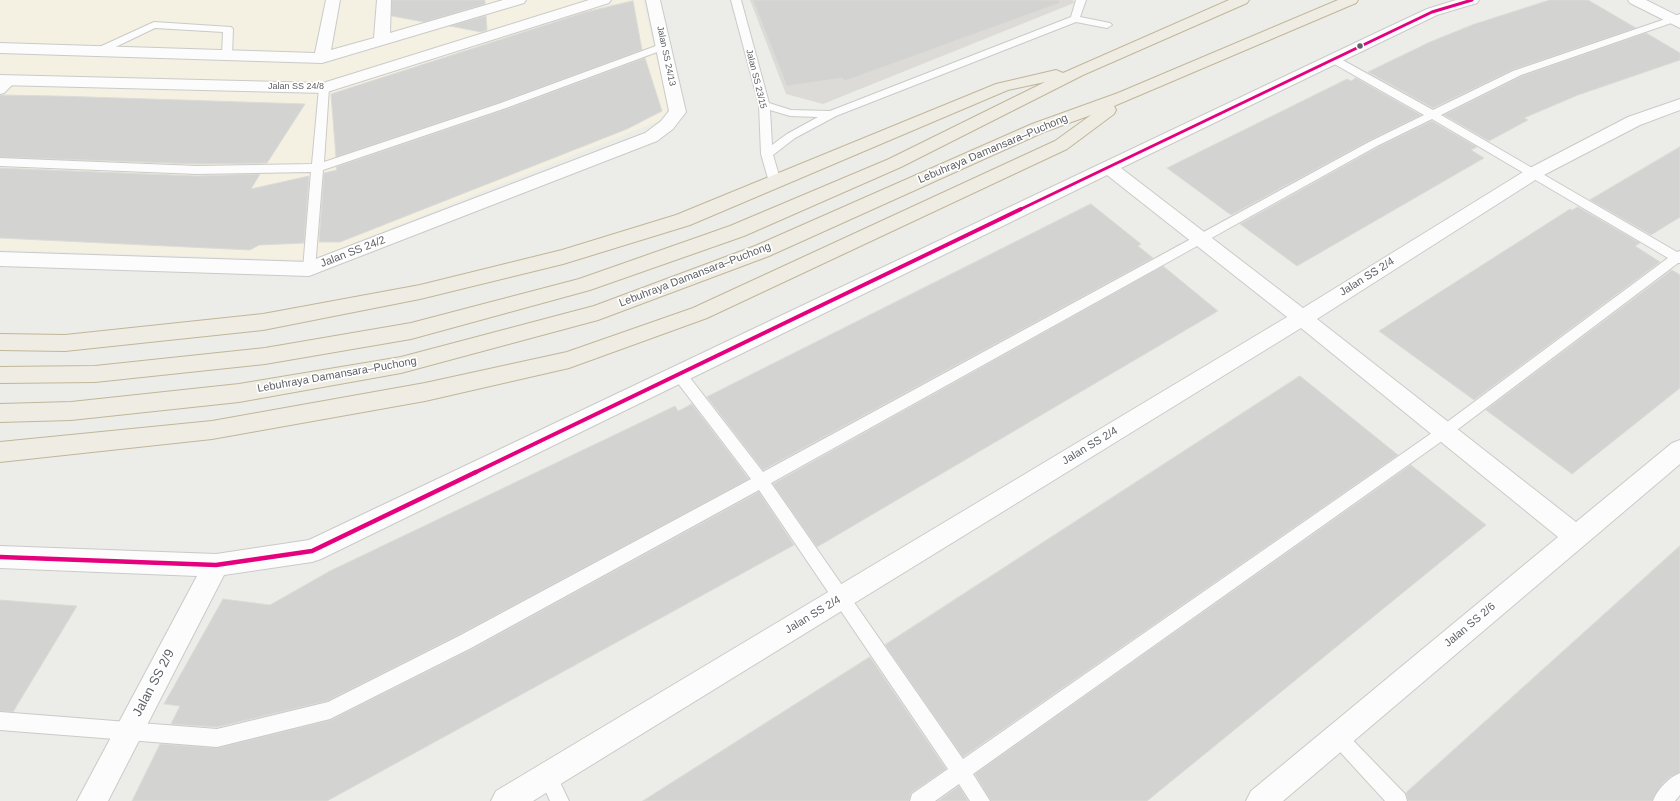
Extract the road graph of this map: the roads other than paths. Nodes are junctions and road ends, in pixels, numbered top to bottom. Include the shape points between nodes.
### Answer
1 (333, 0) edge
2 (384, 0) edge
3 (519, 0) edge
4 (604, 0) edge
5 (653, 0) edge
6 (736, 0) edge
7 (1081, 0) edge
8 (1242, 0) edge
9 (1351, 0) edge
10 (1472, 0) edge
11 (1635, 0) edge
12 (498, 3) edge
13 (1075, 20) junction
14 (1678, 20) edge
15 (1107, 25) dead end
16 (382, 40) junction
17 (664, 46) junction
18 (0, 48) edge
19 (99, 51) junction
20 (227, 55) junction
21 (322, 58) junction
22 (1333, 59) junction
23 (1077, 72) junction
24 (4, 84) edge
25 (324, 88) junction
26 (1124, 97) junction
27 (1680, 104) edge
28 (764, 105) junction
29 (678, 112) joint
30 (832, 114) junction
31 (1433, 115) junction
32 (767, 154) junction
33 (0, 162) edge
34 (1108, 167) junction
35 (316, 168) junction
36 (1534, 173) junction
37 (775, 182) junction
38 (1199, 240) junction
39 (1679, 257) edge
40 (0, 260) edge
41 (309, 269) junction
42 (1302, 318) junction
43 (0, 342) edge
44 (679, 374) junction
45 (0, 376) edge
46 (0, 413) edge
47 (1444, 432) junction
48 (1680, 450) edge
49 (0, 452) edge
50 (761, 481) junction
51 (1576, 537) junction
52 (0, 557) edge
53 (216, 565) junction
54 (841, 598) junction
55 (0, 721) edge
56 (129, 730) junction
57 (1337, 736) junction
58 (960, 771) junction
59 (548, 776) junction
60 (1680, 782) edge
61 (92, 801) edge
62 (506, 801) edge
63 (560, 801) edge
64 (918, 801) edge
65 (981, 801) edge
66 (1260, 801) edge
67 (1398, 801) edge
68 (1662, 801) edge

1 - 21 street
2 - 16 street
3 - 12 street
4 - 25 street, Jalan SS 24/8
5 - 17 street, Jalan SS 24/13
6 - 28 lane, Jalan SS 23/15
7 - 13 lane
8 - 23 highway
9 - 26 highway, Lebuhraya Damansara–Puchong
10 - 22 street via 1432,12
11 - 14 street
12 - 16 street
13 - 15 lane
13 - 30 lane
14 - 31 lane via 1517,73
16 - 21 street
17 - 29 street, Jalan SS 24/13
17 - 35 lane via 502,106
18 - 19 street
19 - 20 street
19 - 20 lane via 154,25 228,29
20 - 21 street
22 - 31 lane
22 - 34 street
23 - 37 highway via 1002,87
23 - 45 highway via 896,163 737,231 583,285 411,331 265,356 95,374
24 - 25 street, Jalan SS 24/8
25 - 35 lane
26 - 46 highway, Lebuhraya Damansara–Puchong via 1038,128 762,251 598,312 402,365 239,393 71,412
26 - 49 highway via 1061,145 700,313 569,360 425,392 212,430
27 - 36 street, Jalan SS 2/4 via 1634,121
28 - 30 lane via 790,113
28 - 32 lane, Jalan SS 23/15
29 - 41 street, Jalan SS 24/2 via 667,125 651,137
30 - 32 lane via 791,136
31 - 36 lane
31 - 38 lane via 1373,144
32 - 37 lane, Jalan SS 23/15
33 - 35 lane via 197,170
34 - 38 street
34 - 44 street
35 - 41 lane
36 - 39 lane
36 - 42 street, Jalan SS 2/4
37 - 43 highway via 683,220 570,255 420,292 262,322 65,343
38 - 42 street
38 - 50 lane
39 - 47 lane
40 - 41 street, Jalan SS 24/2
42 - 47 street
42 - 54 street, Jalan SS 2/4
44 - 50 lane
44 - 53 street via 312,551
47 - 51 street
47 - 58 lane
48 - 51 street, Jalan SS 2/6
50 - 54 lane
50 - 56 lane via 465,642 330,710 217,738
51 - 57 street, Jalan SS 2/6
52 - 53 street
53 - 56 street, Jalan SS 2/9
54 - 58 lane
54 - 59 street, Jalan SS 2/4
55 - 56 lane
56 - 61 street, Jalan SS 2/9
57 - 66 street, Jalan SS 2/6
57 - 67 lane
58 - 64 lane
58 - 65 lane
59 - 62 street, Jalan SS 2/4
59 - 63 lane
60 - 68 lane

